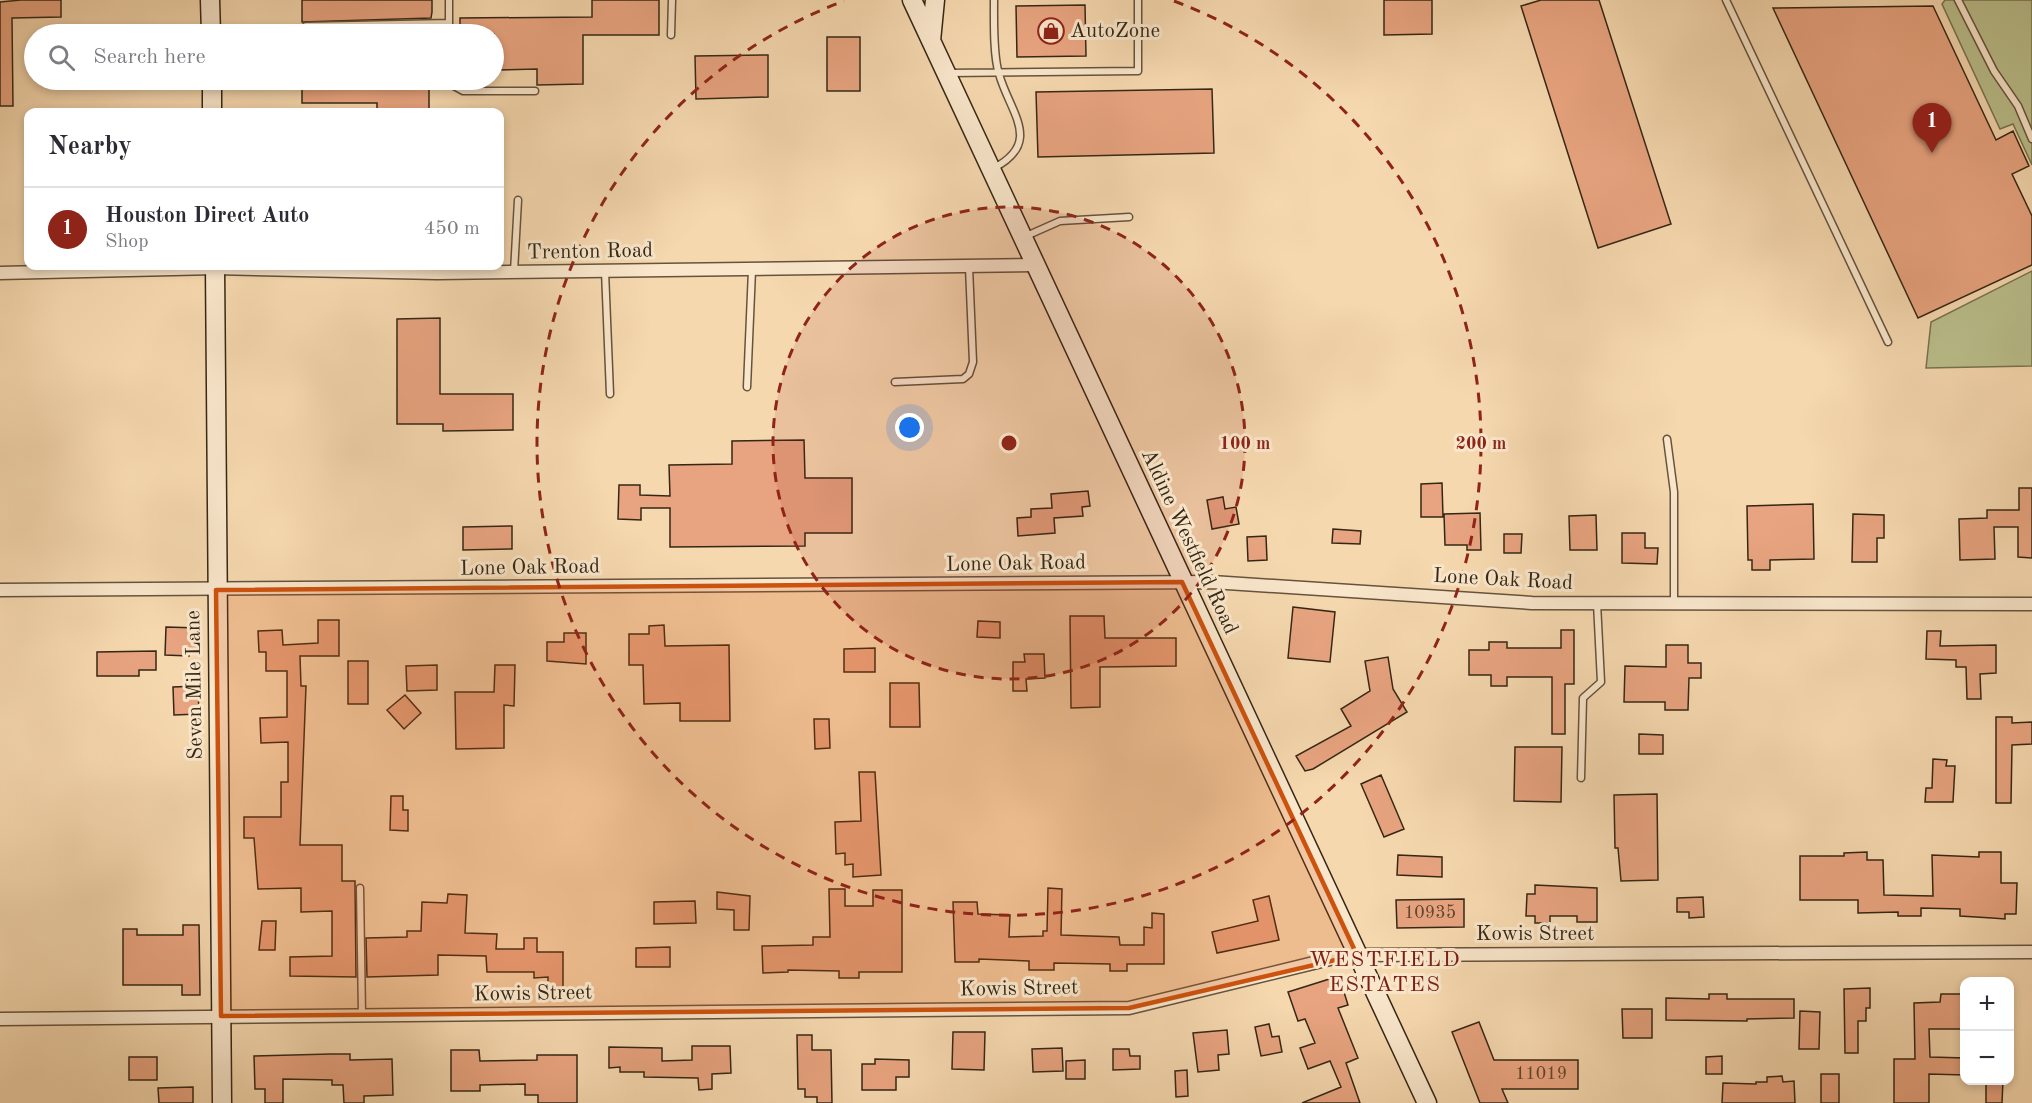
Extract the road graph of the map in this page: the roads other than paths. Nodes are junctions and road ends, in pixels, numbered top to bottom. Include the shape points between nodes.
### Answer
1 (210, 0) edge
2 (449, 0) edge
3 (672, 0) edge
4 (912, 0) edge
5 (935, 0) edge
6 (994, 0) edge
7 (1138, 0) edge
8 (1726, 0) edge
9 (1958, 0) edge
10 (449, 23) joint
11 (211, 24) edge
12 (401, 24) edge
13 (671, 36) dead end
14 (931, 43) junction
15 (998, 72) junction
16 (945, 73) junction
17 (212, 90) edge
18 (461, 90) edge
19 (535, 91) dead end
20 (212, 108) edge
21 (2032, 139) edge
22 (991, 169) junction
23 (518, 200) dead end
24 (1129, 217) dead end
25 (1023, 237) junction
26 (1036, 265) junction
27 (969, 267) junction
28 (108, 270) edge
29 (215, 270) edge
30 (463, 270) edge
31 (752, 270) junction
32 (604, 271) junction
33 (514, 272) junction
34 (0, 273) edge
35 (1888, 342) dead end
36 (895, 382) dead end
37 (747, 387) dead end
38 (610, 394) dead end
39 (1667, 439) dead end
40 (1182, 582) junction
41 (0, 590) edge
42 (216, 590) junction
43 (1674, 602) junction
44 (1597, 603) junction
45 (2032, 604) edge
46 (1581, 778) dead end
47 (360, 888) dead end
48 (2032, 952) edge
49 (1357, 955) junction
50 (221, 1016) junction
51 (362, 1016) junction
52 (0, 1019) edge
53 (222, 1103) edge
54 (1427, 1103) edge

1 - 11 main road
2 - 10 lane
3 - 13 lane
4 - 14 main road, Aldine Westfield Road
5 - 14 main road
6 - 15 lane
7 - 15 lane via 1138,71
8 - 35 lane
9 - 21 lane via 1994,71 2018,106
10 - 12 lane
14 - 16 main road, Aldine Westfield Road
15 - 16 lane
15 - 22 lane via 1021,139 1014,155
16 - 22 main road, Aldine Westfield Road
17 - 20 main road
18 - 19 lane
22 - 25 main road, Aldine Westfield Road
23 - 33 lane
24 - 25 lane via 1060,221
25 - 26 main road, Aldine Westfield Road
26 - 27 street, Trenton Road
26 - 40 main road, Aldine Westfield Road
27 - 31 street, Trenton Road
27 - 36 lane via 973,362 969,374 963,379
28 - 34 street, Trenton Road
29 - 42 main road, Seven Mile Lane
30 - 33 street, Trenton Road
31 - 32 street, Trenton Road
31 - 37 lane
32 - 33 street, Trenton Road
32 - 38 lane
39 - 43 lane via 1674,492
40 - 42 street, Lone Oak Road
40 - 44 street, Lone Oak Road via 1532,603
40 - 49 main road, Aldine Westfield Road
41 - 42 street, Lone Oak Road
42 - 50 main road, Seven Mile Lane
43 - 44 street, Lone Oak Road
43 - 45 street, Lone Oak Road
44 - 46 lane via 1601,682 1583,698
47 - 51 lane
48 - 49 street, Kowis Street
49 - 51 street, Kowis Street via 1129,1008
49 - 54 main road, Aldine Westfield Road
50 - 51 street, Kowis Street
50 - 52 street, Kowis Street
50 - 53 main road, Seven Mile Lane

